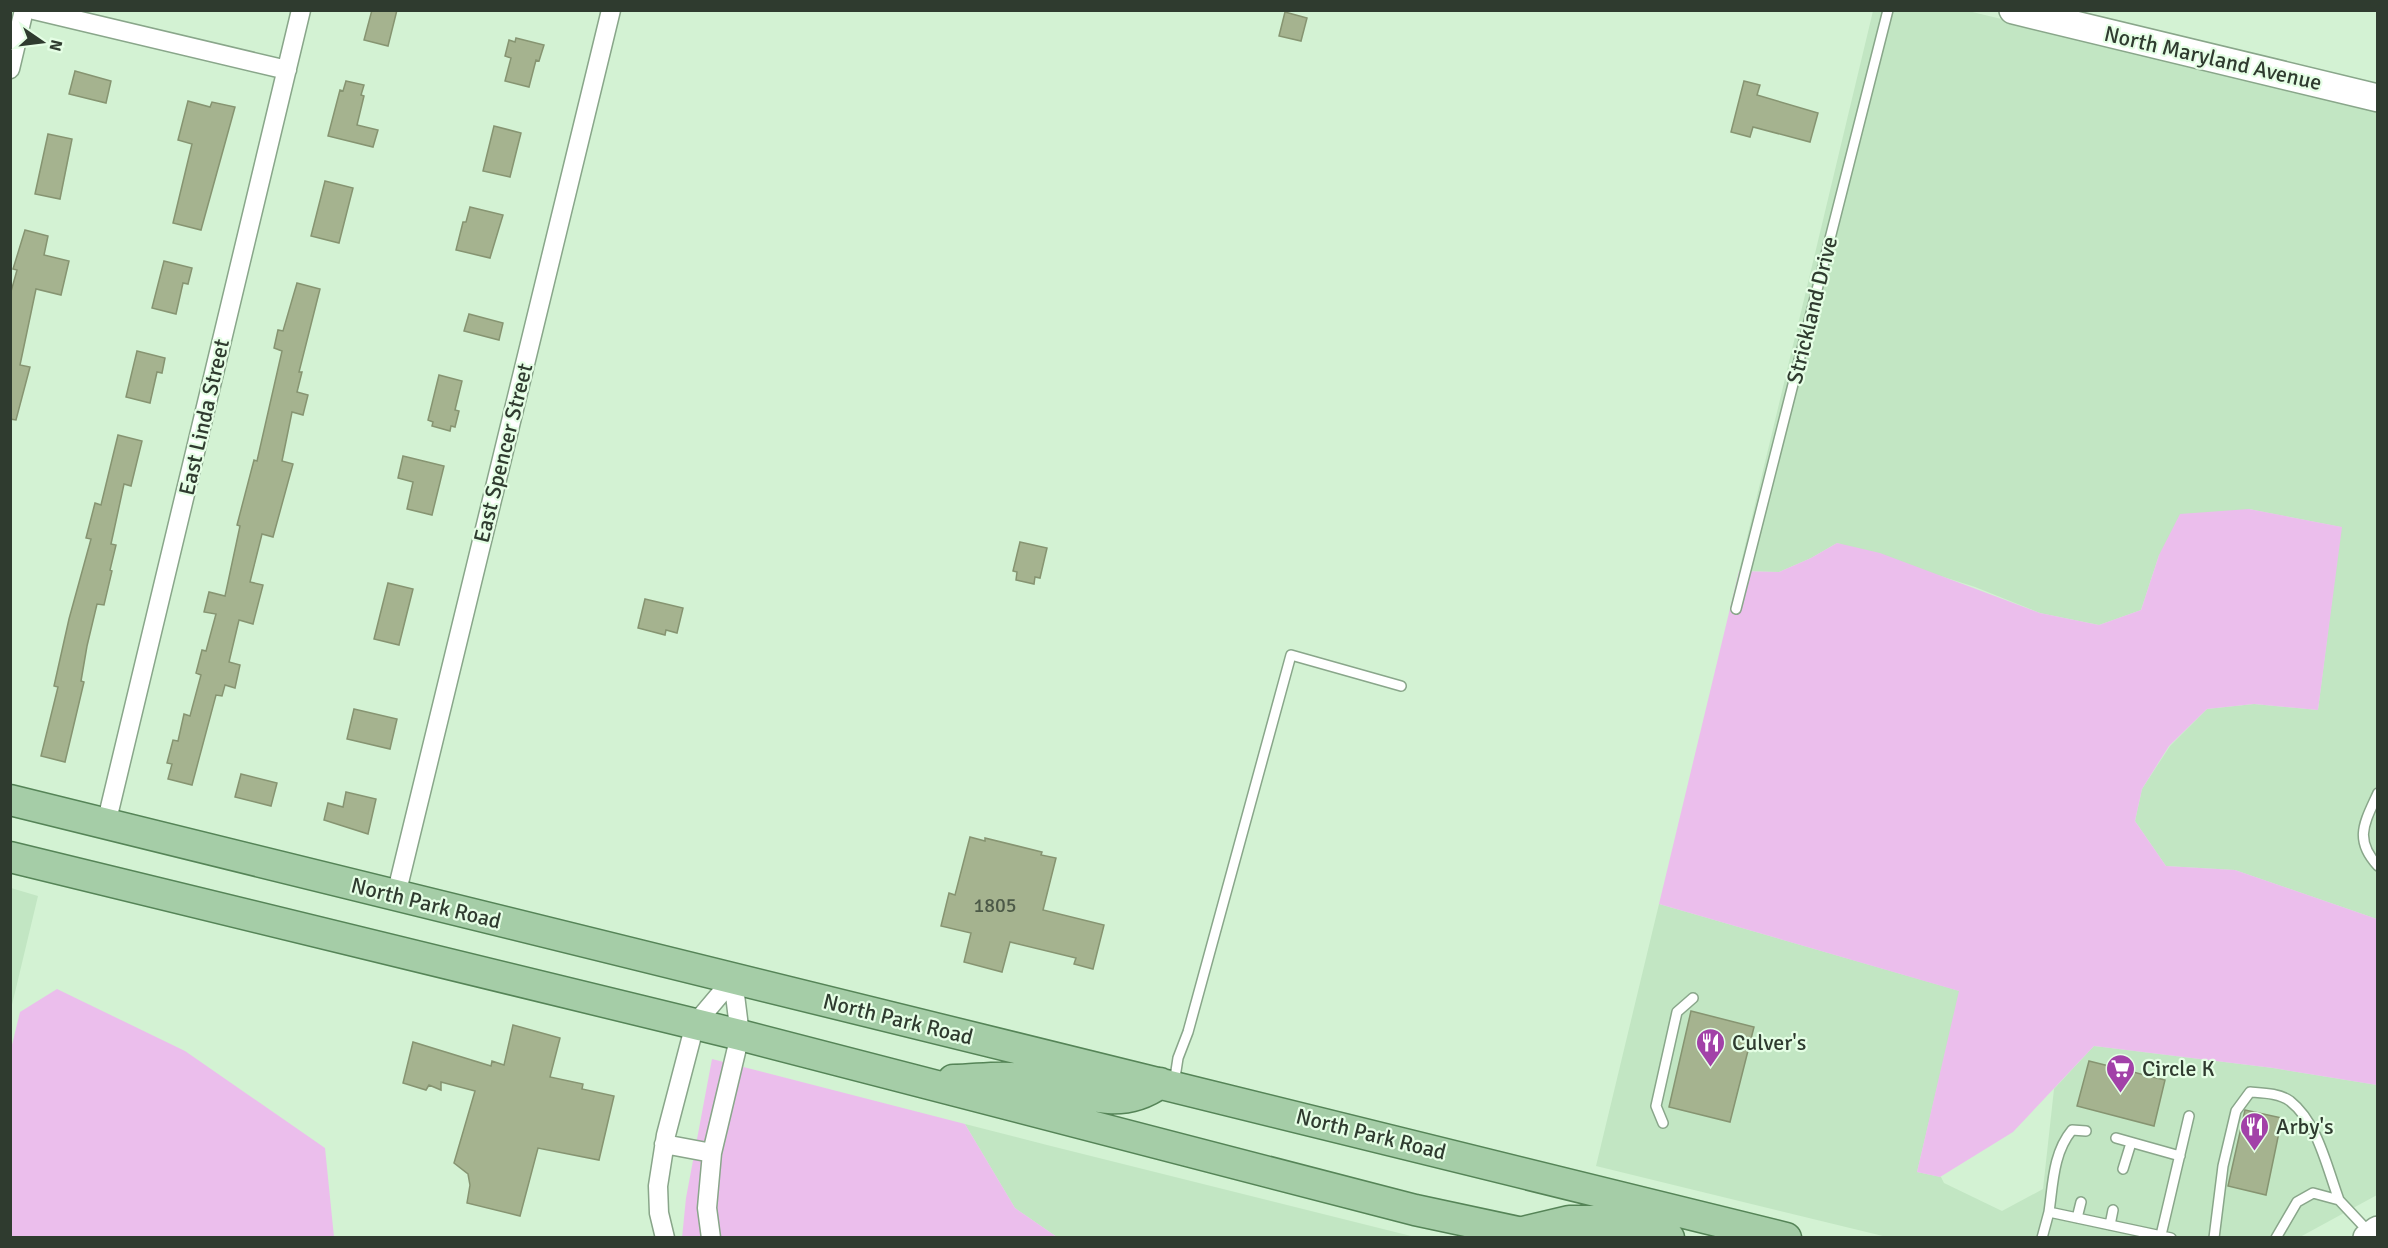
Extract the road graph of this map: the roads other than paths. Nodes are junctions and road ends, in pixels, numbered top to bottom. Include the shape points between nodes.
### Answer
1 (24, 10) edge
2 (34, 10) edge
3 (301, 10) edge
4 (611, 10) edge
5 (1888, 10) edge
6 (2013, 10) edge
7 (10, 69) edge
8 (287, 70) junction
9 (2378, 98) edge
10 (1736, 609) dead end
11 (1401, 686) dead end
12 (2378, 793) edge
13 (10, 800) edge
14 (106, 824) junction
15 (10, 857) edge
16 (2378, 866) edge
17 (396, 896) junction
18 (733, 979) junction
19 (1693, 998) dead end
20 (695, 1024) junction
21 (740, 1035) junction
22 (920, 1081) junction
23 (1166, 1085) junction
24 (2189, 1116) dead end
25 (1663, 1123) dead end
26 (2086, 1131) dead end
27 (2116, 1138) dead end
28 (2131, 1143) junction
29 (664, 1144) junction
30 (712, 1153) junction
31 (2180, 1156) junction
32 (2124, 1169) dead end
33 (2339, 1200) junction
34 (2081, 1202) dead end
35 (2113, 1210) dead end
36 (2049, 1212) junction
37 (2077, 1218) junction
38 (2109, 1225) junction
39 (2372, 1234) edge
40 (1534, 1235) edge
41 (2166, 1237) edge
42 (665, 1238) edge
43 (711, 1238) edge
44 (1669, 1238) edge
45 (1786, 1238) edge
46 (2042, 1238) edge
47 (2214, 1238) edge
48 (2276, 1238) edge

1 - 7 street
2 - 8 street
3 - 8 street, East Linda Street
4 - 17 street, East Spencer Street
5 - 10 lane, Strickland Drive
6 - 9 street, North Maryland Avenue
8 - 14 street, East Linda Street
11 - 23 lane via 1291,655 1188,1032
12 - 16 lane via 2362,839 2363,848
13 - 14 main road, North Park Road
14 - 17 main road, North Park Road
15 - 20 main road
17 - 18 main road, North Park Road
18 - 20 street
18 - 21 street
18 - 23 main road, North Park Road
19 - 25 lane via 1677,1012 1656,1106
20 - 21 main road
20 - 29 street
21 - 22 main road
21 - 30 street
22 - 23 main road via 1021,1078 1108,1100 1143,1095
22 - 40 main road via 1415,1210
23 - 45 main road, North Park Road
24 - 31 lane
26 - 36 lane via 2072,1130 2063,1141
27 - 28 lane
28 - 31 lane
28 - 32 lane
29 - 30 street
29 - 42 street via 658,1186
30 - 43 street via 707,1208
31 - 41 lane
33 - 39 lane
33 - 47 lane via 2313,1130 2290,1101 2273,1094 2250,1092 2236,1111 2223,1166
33 - 48 lane via 2313,1193 2297,1202
34 - 37 lane
35 - 38 lane
36 - 37 lane
36 - 46 lane
37 - 38 lane
38 - 41 lane
40 - 44 main road via 1569,1221 1606,1221

